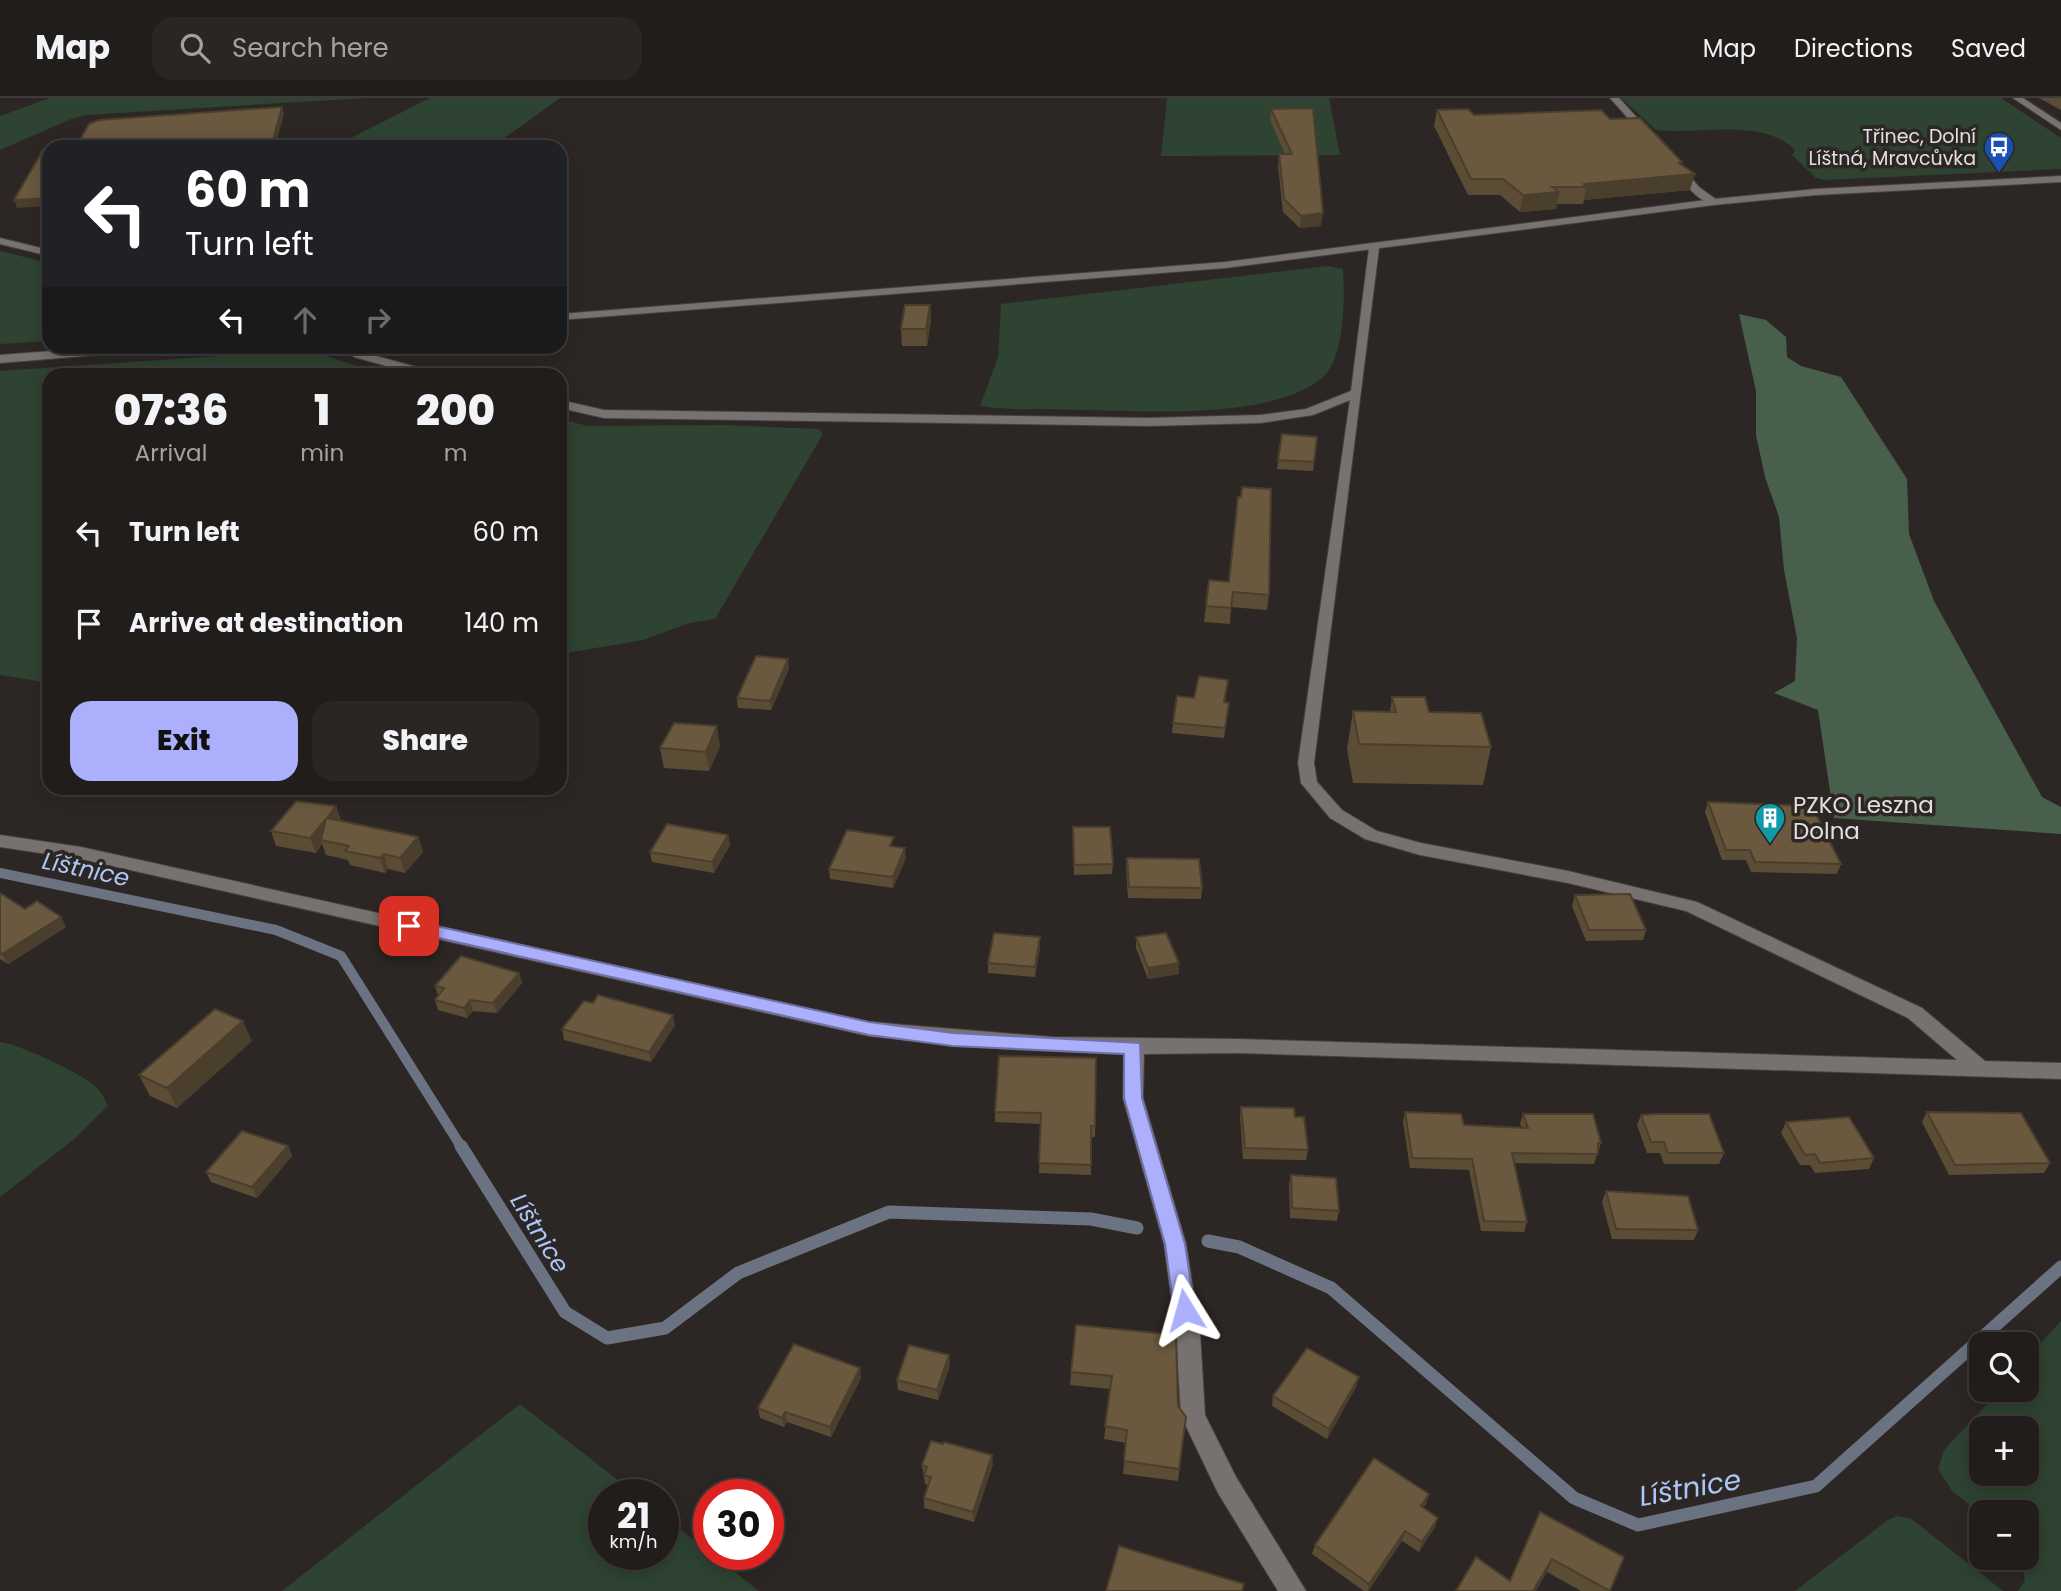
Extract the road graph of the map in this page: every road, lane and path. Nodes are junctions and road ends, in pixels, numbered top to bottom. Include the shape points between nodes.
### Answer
1 (1614, 98) edge
2 (2017, 98) edge
3 (2061, 127) edge
4 (1660, 148) edge
5 (1669, 158) edge
6 (2061, 179) edge
7 (1714, 202) junction
8 (0, 241) edge
9 (1374, 248) junction
10 (42, 251) edge
11 (567, 316) edge
12 (65, 354) edge
13 (358, 355) dead end
14 (0, 359) edge
15 (405, 368) edge
16 (1357, 393) junction
17 (567, 406) edge
18 (0, 841) edge
19 (1134, 1048) junction
20 (1982, 1070) junction
21 (2061, 1071) edge
22 (1293, 1591) edge

1 - 4 street
2 - 3 street
5 - 7 street
6 - 7 street
7 - 9 street
8 - 10 street
9 - 11 street via 1225,265
9 - 16 street
12 - 14 street
13 - 15 street
16 - 17 street via 1296,414 1149,422 604,414
16 - 20 street via 1306,764 1309,783 1336,814 1371,835 1420,849 1690,906 1915,1013
18 - 19 street via 81,853 869,1029 953,1040
19 - 20 street via 1250,1046
19 - 22 street via 1133,1098 1175,1244 1188,1332 1193,1416 1227,1485
20 - 21 street

